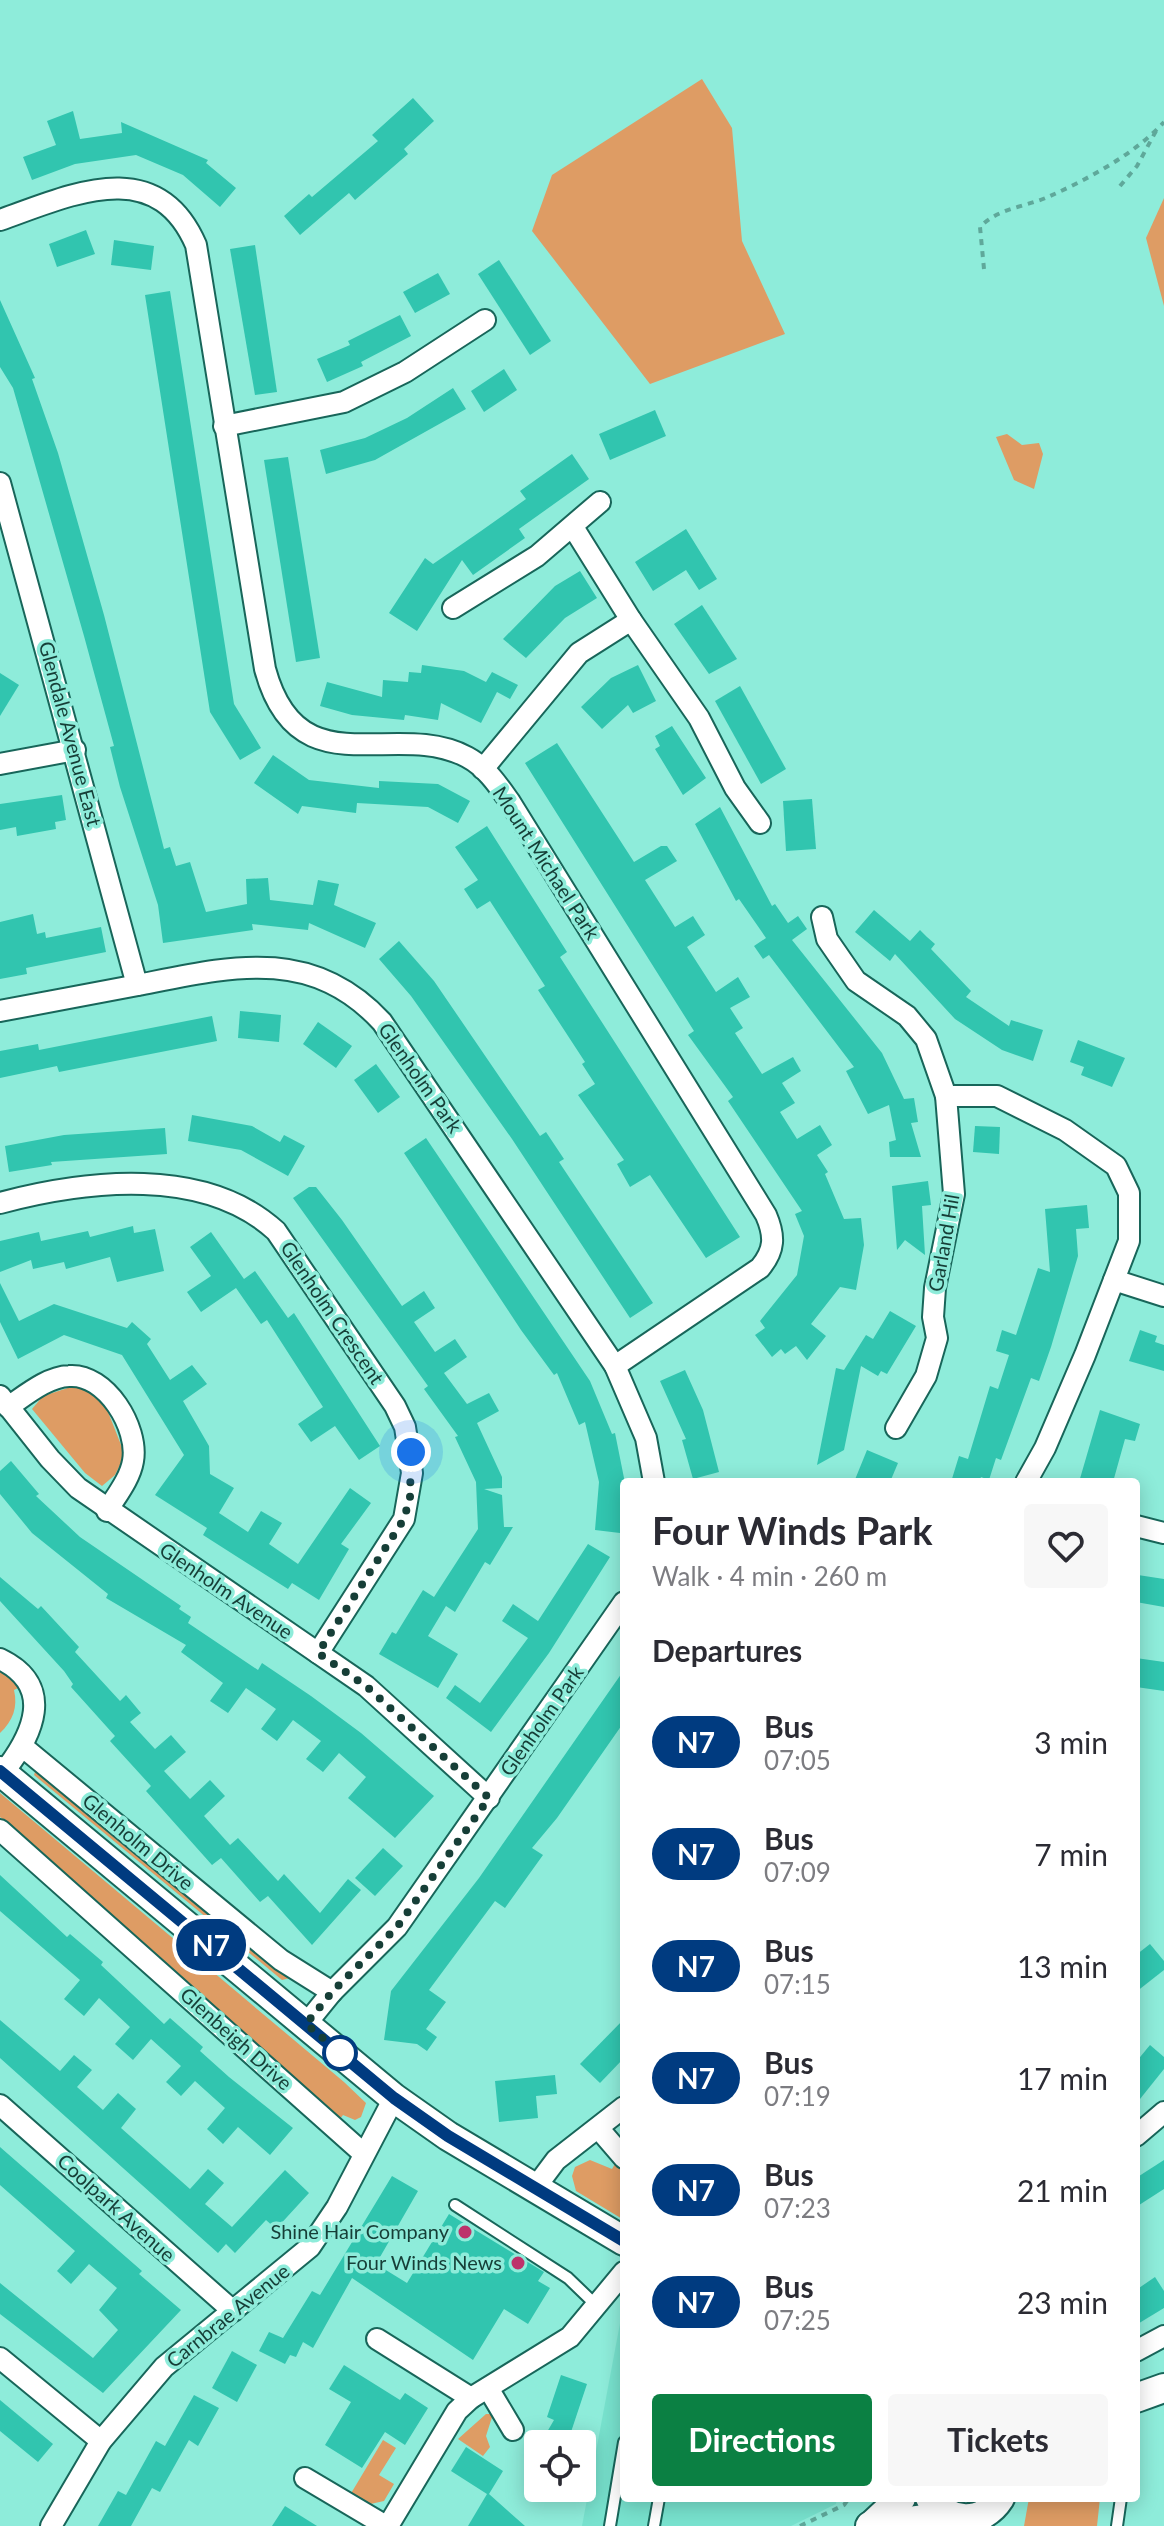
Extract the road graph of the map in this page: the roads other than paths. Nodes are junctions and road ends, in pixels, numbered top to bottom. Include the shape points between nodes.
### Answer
1 (0, 220) edge
2 (485, 320) dead end
3 (224, 426) junction
4 (0, 483) edge
5 (600, 502) dead end
6 (5, 518) edge
7 (573, 527) junction
8 (453, 608) dead end
9 (631, 620) junction
10 (75, 750) junction
11 (0, 764) edge
12 (483, 769) junction
13 (760, 823) dead end
14 (822, 917) dead end
15 (137, 985) junction
16 (0, 1011) edge
17 (946, 1096) junction
18 (0, 1203) edge
19 (1114, 1280) junction
20 (1164, 1296) edge
21 (615, 1366) junction
22 (4, 1402) edge
23 (896, 1428) dead end
24 (653, 1478) edge
25 (1028, 1478) edge
26 (107, 1511) junction
27 (1140, 1527) edge
28 (1164, 1533) edge
29 (620, 1608) edge
30 (318, 1653) junction
31 (0, 1659) edge
32 (23, 1747) junction
33 (2, 1772) edge
34 (489, 1798) junction
35 (0, 1830) edge
36 (332, 1992) junction
37 (306, 2024) junction
38 (394, 2098) junction
39 (0, 2105) edge
40 (620, 2111) edge
41 (1164, 2112) edge
42 (599, 2129) junction
43 (1140, 2133) edge
44 (620, 2153) edge
45 (364, 2154) junction
46 (535, 2188) junction
47 (455, 2205) dead end
48 (620, 2239) edge
49 (620, 2277) edge
50 (598, 2307) junction
51 (233, 2311) junction
52 (1164, 2336) edge
53 (377, 2339) dead end
54 (1140, 2349) edge
55 (0, 2358) edge
56 (1164, 2388) edge
57 (480, 2393) junction
58 (1140, 2397) edge
59 (513, 2430) dead end
60 (101, 2441) junction
61 (620, 2466) edge
62 (305, 2478) dead end
63 (658, 2502) edge
64 (897, 2502) edge
65 (996, 2502) edge
66 (1001, 2502) edge
67 (1120, 2502) edge
68 (952, 2515) edge
69 (51, 2526) edge
70 (387, 2526) edge
71 (610, 2526) edge
72 (654, 2526) edge
73 (870, 2526) edge
74 (1005, 2526) edge
75 (1117, 2526) edge

1 - 3 street, Mount Michael Park via 88,190 118,186 165,202 186,222 196,245
2 - 3 street via 405,372 344,402
3 - 12 street, Mount Michael Park via 265,669 270,690 289,721 327,740 429,747 466,757
4 - 6 street, Glendale Avenue East
5 - 7 street
6 - 10 street, Glendale Avenue East
7 - 8 street
7 - 9 street
9 - 12 street via 579,653
9 - 13 street via 699,718 735,788
10 - 11 street
10 - 15 street, Glendale Avenue East
12 - 21 street, Mount Michael Park via 510,802 773,1231 769,1257 760,1268
14 - 17 street, Garland Hil via 827,939 856,981 907,1016 926,1039
15 - 16 street, Glenholm Park
15 - 21 street, Glenholm Park via 216,969 272,967 325,979 364,1002
17 - 19 street via 997,1096 1065,1130 1116,1166 1129,1193 1129,1241
17 - 23 street, Garland Hil via 954,1194 935,1288 937,1338 926,1376
18 - 30 street, Glenholm Crescent via 51,1192 164,1186 235,1204 276,1231 395,1406 411,1452 404,1519
19 - 20 street
19 - 25 street
21 - 24 street, Glenholm Park via 646,1438
22 - 26 street, Glenholm Avenue via 50,1459
22 - 26 street, Glenholm Avenue via 70,1375 97,1384 109,1395 133,1449 127,1477
26 - 30 street, Glenholm Avenue
27 - 28 street
29 - 34 street, Glenholm Park
30 - 34 street, Glenholm Avenue via 366,1686
31 - 32 street via 24,1675 34,1699
32 - 33 street
32 - 36 street, Glenholm Drive via 281,1960
33 - 37 street
34 - 36 street, Glenholm Park via 397,1927
35 - 45 street, Glenbeigh Drive
36 - 37 street, Glenholm Park
37 - 38 street
38 - 45 street, Carnbrae Avenue
38 - 46 street
39 - 51 street, Coolpark Avenue
40 - 42 street
41 - 43 street
42 - 44 street
42 - 46 street via 556,2160
45 - 51 street, Carnbrae Avenue via 310,2247
46 - 48 street
47 - 50 lane via 568,2278
49 - 50 street
50 - 57 street via 561,2344
51 - 60 street, Carnbrae Avenue via 164,2367
52 - 54 street
53 - 57 street
55 - 60 street
56 - 58 street
57 - 59 street
57 - 70 street via 457,2411
60 - 69 street, Carnbrae Avenue
61 - 71 lane
62 - 70 street
63 - 72 lane
64 - 73 street
65 - 68 street via 985,2514
66 - 74 street
67 - 75 lane
68 - 73 street

